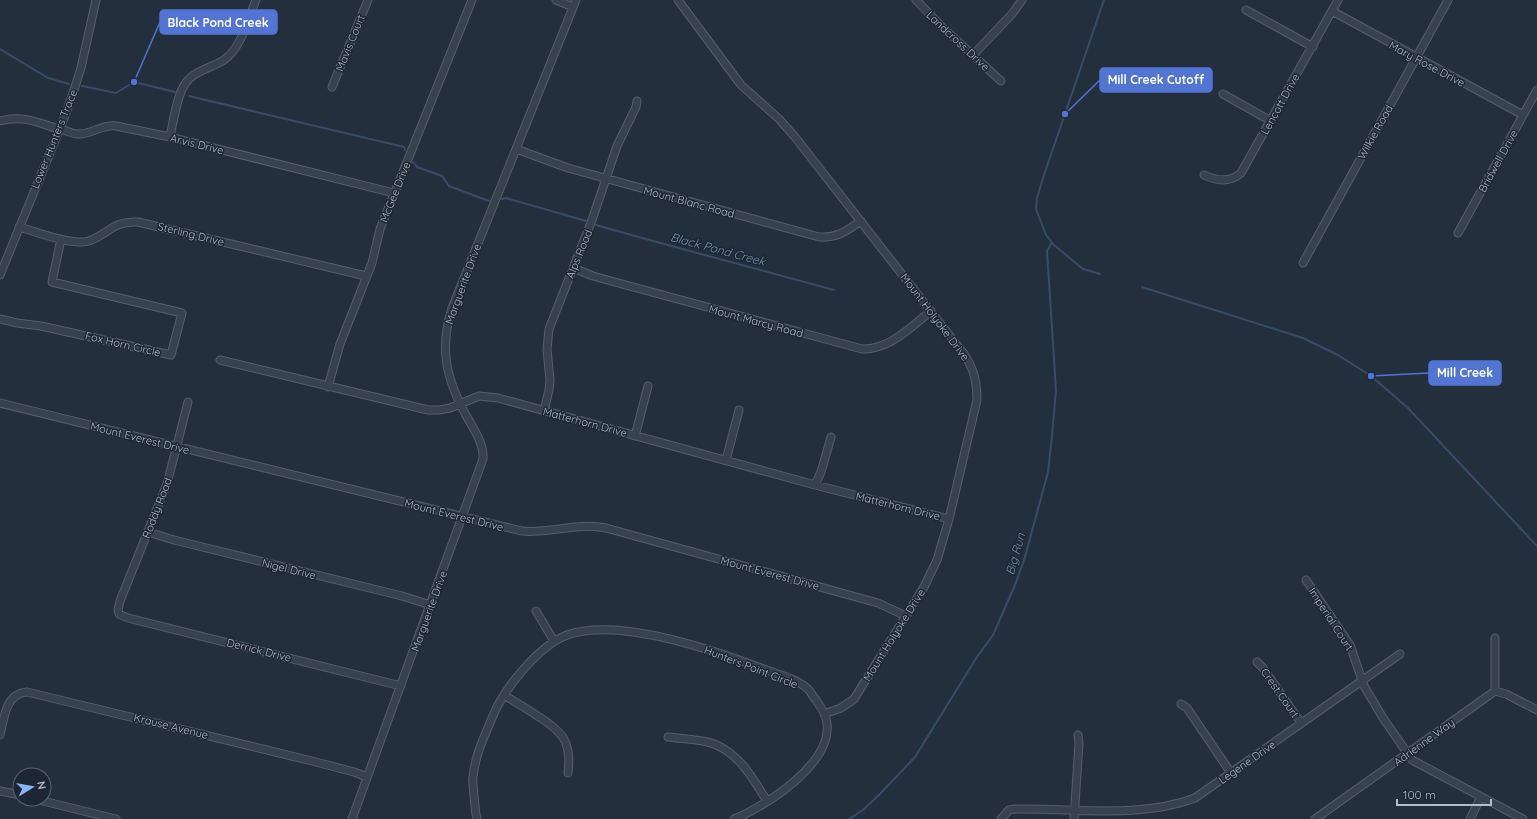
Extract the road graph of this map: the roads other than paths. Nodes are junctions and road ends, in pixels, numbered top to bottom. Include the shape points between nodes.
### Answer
1 (96, 0) edge
2 (256, 0) edge
3 (368, 0) edge
4 (472, 0) edge
5 (556, 0) edge
6 (678, 0) edge
7 (916, 0) edge
8 (1022, 0) edge
9 (1338, 0) edge
10 (1448, 0) edge
11 (574, 3) edge
12 (1246, 10) dead end
13 (1332, 11) junction
14 (1313, 47) junction
15 (973, 56) junction
16 (1415, 58) junction
17 (1001, 81) dead end
18 (332, 87) dead end
19 (1537, 90) edge
20 (1223, 94) dead end
21 (637, 101) dead end
22 (1523, 115) junction
23 (0, 121) edge
24 (1271, 121) junction
25 (59, 129) junction
26 (170, 137) junction
27 (516, 148) junction
28 (1204, 176) dead end
29 (606, 179) junction
30 (394, 193) junction
31 (861, 221) junction
32 (19, 227) junction
33 (1458, 233) dead end
34 (61, 239) junction
35 (1303, 264) dead end
36 (573, 268) junction
37 (0, 275) edge
38 (366, 276) junction
39 (931, 311) junction
40 (0, 319) edge
41 (220, 360) dead end
42 (648, 386) dead end
43 (328, 387) junction
44 (188, 402) dead end
45 (0, 403) edge
46 (460, 404) junction
47 (739, 410) dead end
48 (544, 411) junction
49 (635, 436) junction
50 (831, 437) dead end
51 (177, 447) junction
52 (726, 460) junction
53 (815, 485) junction
54 (463, 517) junction
55 (949, 519) junction
56 (148, 532) junction
57 (1306, 580) dead end
58 (431, 605) junction
59 (536, 611) dead end
60 (118, 612) joint
61 (906, 616) junction
62 (1495, 638) dead end
63 (554, 642) junction
64 (1400, 654) dead end
65 (1257, 662) dead end
66 (1363, 681) junction
67 (401, 686) junction
68 (1495, 691) junction
69 (504, 695) junction
70 (1181, 704) dead end
71 (1537, 710) edge
72 (824, 714) junction
73 (1301, 723) junction
74 (0, 735) edge
75 (1078, 735) dead end
76 (668, 737) dead end
77 (1408, 754) junction
78 (568, 773) dead end
79 (1231, 773) junction
80 (367, 777) junction
81 (0, 790) edge
82 (12, 793) edge
83 (1481, 797) junction
84 (767, 801) junction
85 (52, 803) edge
86 (1074, 811) junction
87 (116, 819) edge
88 (352, 819) edge
89 (477, 819) edge
90 (734, 819) edge
91 (1001, 819) edge
92 (1074, 819) edge
93 (1315, 819) edge
94 (1470, 819) edge
95 (1523, 819) edge

1 - 25 street, Lower Hunters Trace via 81,68
2 - 26 street via 233,51 185,83
3 - 18 street, Mavis Court
4 - 30 street, McGee Drive
5 - 11 street
6 - 31 street, Mount Holyoke Drive via 733,76 795,137
7 - 15 street, Landcross Drive
8 - 15 street
9 - 13 street, Lencott Drive
10 - 16 street, Wilkie Road
11 - 27 street, Marguerite Drive
12 - 14 street
13 - 14 street, Lencott Drive
13 - 16 street, Mary Rose Drive
14 - 24 street, Lencott Drive
15 - 17 street, Landcross Drive
16 - 22 street, Mary Rose Drive
16 - 35 street, Wilkie Road
19 - 22 street, Bridwell Drive
20 - 24 street
21 - 29 street, Alps Road
22 - 33 street, Bridwell Drive
23 - 25 street, Arvis Drive via 25,118
24 - 28 street, Lencott Drive via 1238,176 1227,180
25 - 26 street, Arvis Drive via 80,134 113,125
25 - 32 street, Lower Hunters Trace
26 - 30 street, Arvis Drive
27 - 29 street, Mount Blanc Road
27 - 46 street, Marguerite Drive via 448,321 446,364
29 - 31 street, Mount Blanc Road via 819,237 839,235
29 - 36 street, Alps Road
30 - 38 street, McGee Drive
31 - 39 street, Mount Holyoke Drive
32 - 34 street, Sterling Drive
32 - 37 street, Lower Hunters Trace
34 - 38 street, Sterling Drive via 84,242 120,224 138,222
34 - 40 street, Fox Horn Circle via 52,282 182,313 171,355
36 - 39 street, Mount Marcy Road via 593,276 862,349 874,349 890,342
36 - 48 street, Alps Road via 548,335 550,380
38 - 43 street, McGee Drive via 340,344
39 - 55 street, Mount Holyoke Drive via 970,364 977,387 974,411
41 - 43 street, Matterhorn Drive
42 - 49 street
43 - 46 street, Matterhorn Drive via 428,410 439,410
44 - 51 street, Roddy Road
45 - 51 street, Mount Everest Drive
46 - 48 street, Matterhorn Drive via 474,398 488,397
46 - 54 street, Marguerite Drive via 479,438 484,453
47 - 52 street
48 - 49 street, Matterhorn Drive
49 - 52 street, Matterhorn Drive
50 - 53 street
51 - 54 street, Mount Everest Drive
51 - 56 street, Roddy Road via 167,484
52 - 53 street, Matterhorn Drive
53 - 55 street, Matterhorn Drive
54 - 58 street, Marguerite Drive
54 - 61 street, Mount Everest Drive via 534,532 584,526 606,528 878,603
55 - 61 street, Mount Holyoke Drive via 932,571
56 - 58 street, Nigel Drive
56 - 60 street, Roddy Road
57 - 66 street, Imperial Court via 1350,645
58 - 67 street, Marguerite Drive
59 - 63 street
60 - 67 street, Derrick Drive via 128,618
61 - 72 street, Mount Holyoke Drive via 854,699 842,708
62 - 68 street
63 - 69 street, Hunters Point Circle via 533,658
63 - 72 street, Hunters Point Circle via 576,632 606,630 651,635 718,652 793,680 808,690
64 - 66 street, Legene Drive
65 - 73 street, Crest Court
66 - 73 street, Legene Drive
66 - 77 street, Imperial Court via 1383,718
67 - 80 street, Marguerite Drive
68 - 71 street
68 - 77 street, Adrienne Way
69 - 78 street via 559,731 566,742 570,759
69 - 89 street, Hunters Point Circle via 478,753 473,778
70 - 79 street
72 - 84 street, Hunters Point Circle via 827,723 826,733 816,760 780,794
73 - 79 street, Legene Drive
74 - 80 street, Krause Avenue via 9,703 18,694 28,692 312,761
75 - 86 street
76 - 84 street via 712,743 722,748 740,761
77 - 83 street, Imperial Court via 1418,764
77 - 93 street, Adrienne Way
79 - 86 street, Legene Drive via 1195,798 1168,809 1138,814
80 - 88 street, Marguerite Drive
81 - 82 street
83 - 94 street
83 - 95 street, Imperial Court
84 - 90 street, Hunters Point Circle
85 - 87 street
86 - 91 street, Legene Drive via 1015,808 1009,810
86 - 92 street

